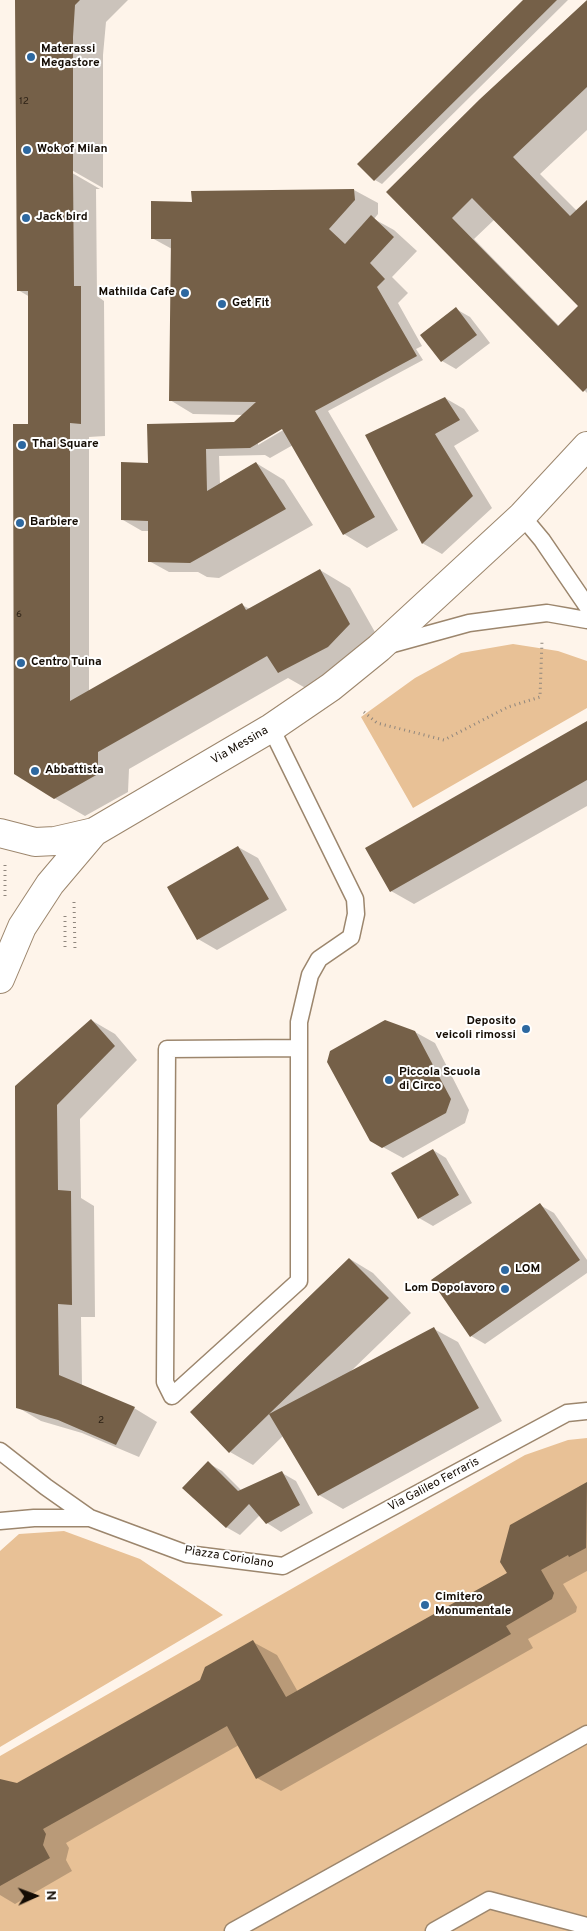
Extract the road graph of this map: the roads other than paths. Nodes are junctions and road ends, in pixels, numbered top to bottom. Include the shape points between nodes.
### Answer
1 (587, 446) edge
2 (522, 516) junction
3 (587, 606) edge
4 (587, 620) edge
5 (379, 648) junction
6 (271, 728) junction
7 (94, 832) junction
8 (2, 845) edge
9 (0, 979) edge
10 (299, 1048) junction
11 (587, 1411) edge
12 (0, 1451) edge
13 (90, 1518) junction
14 (0, 1521) edge
15 (283, 1566) joint
16 (587, 1734) edge
17 (587, 1926) edge
18 (233, 1931) edge
19 (434, 1931) edge

1 - 2 street, Via Messina
2 - 3 lane
2 - 5 street, Via Messina
4 - 5 lane, Via Messina via 547,613 469,622
5 - 6 street, Via Messina via 331,687
6 - 7 street, Via Messina
6 - 10 lane via 354,899 356,914 351,937 319,959 310,975 299,1022
7 - 8 street, Via Messina
7 - 9 street, Via Messina via 50,884 22,927
10 - 10 lane via 299,1281 172,1396 165,1382 166,1049
11 - 15 lane, Via Galileo Ferraris via 567,1413
12 - 13 lane, Piazza Coriolano
13 - 14 lane, Piazza Coriolano
13 - 15 lane, Piazza Coriolano via 187,1554
16 - 18 lane
17 - 19 lane via 489,1900

